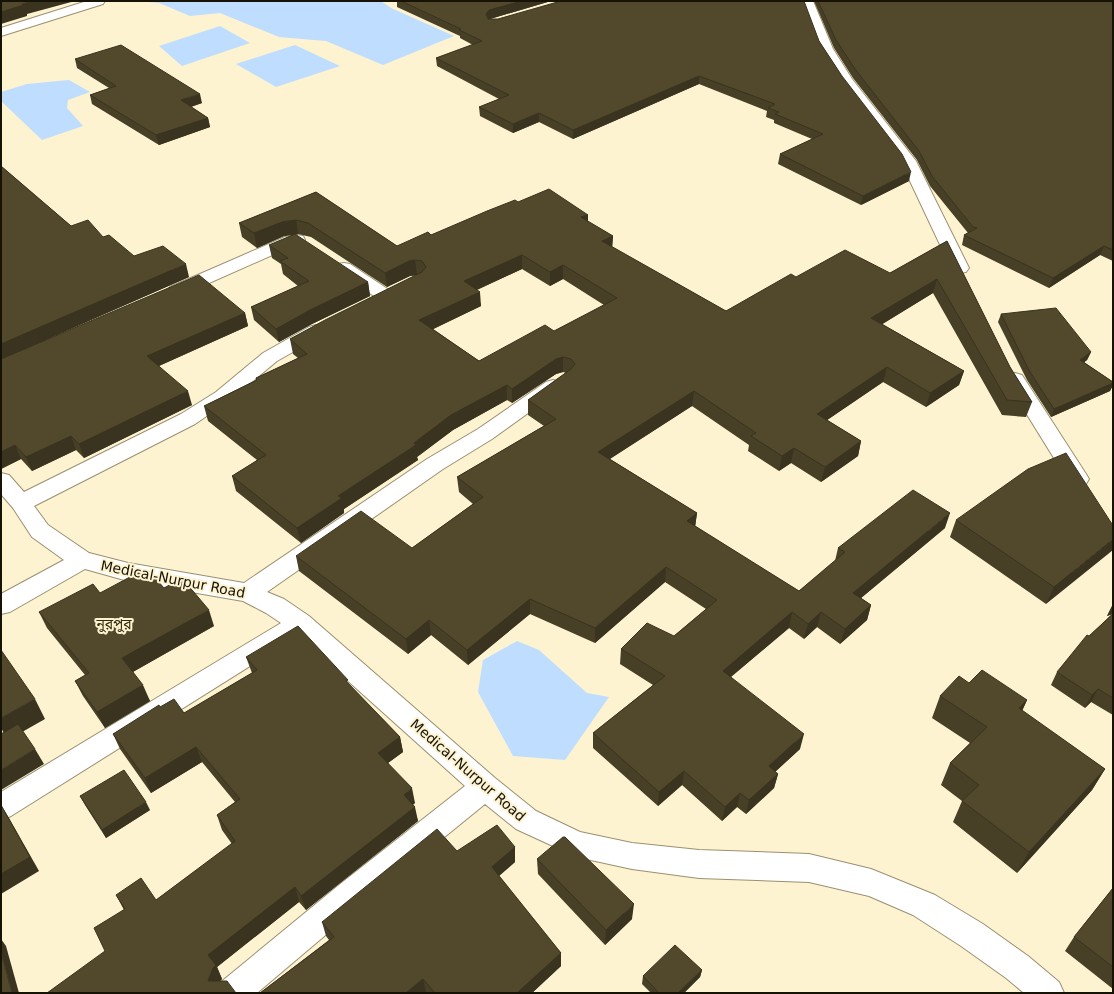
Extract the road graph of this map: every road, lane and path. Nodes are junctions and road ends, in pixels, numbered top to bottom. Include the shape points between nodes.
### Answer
1 (99, 1) edge
2 (807, 1) edge
3 (1, 32) edge
4 (310, 246) edge
5 (329, 258) edge
6 (967, 282) edge
7 (405, 287) edge
8 (158, 299) edge
9 (334, 322) edge
10 (1009, 367) edge
11 (563, 379) edge
12 (1, 480) edge
13 (1088, 494) edge
14 (21, 503) junction
15 (82, 560) junction
16 (248, 593) junction
17 (1, 605) edge
18 (300, 623) junction
19 (485, 787) junction
20 (1, 807) edge
21 (232, 993) edge
22 (1048, 993) edge

1 - 3 street
2 - 6 street via 826,49 908,161
4 - 8 street via 298,240 291,241
5 - 7 street via 378,300
9 - 14 street via 270,357 223,396 188,419
10 - 13 street
11 - 16 street
12 - 14 street, Medical-Nurpur Road
14 - 15 street, Medical-Nurpur Road via 40,531
15 - 16 street, Medical-Nurpur Road via 128,572
15 - 17 street
16 - 18 street, Medical-Nurpur Road via 275,606
18 - 19 street, Medical-Nurpur Road
18 - 20 street
19 - 21 street
19 - 22 street, Medical-Nurpur Road via 526,820 577,844 632,856 699,864 809,868 872,883 924,905 972,934 1017,966

